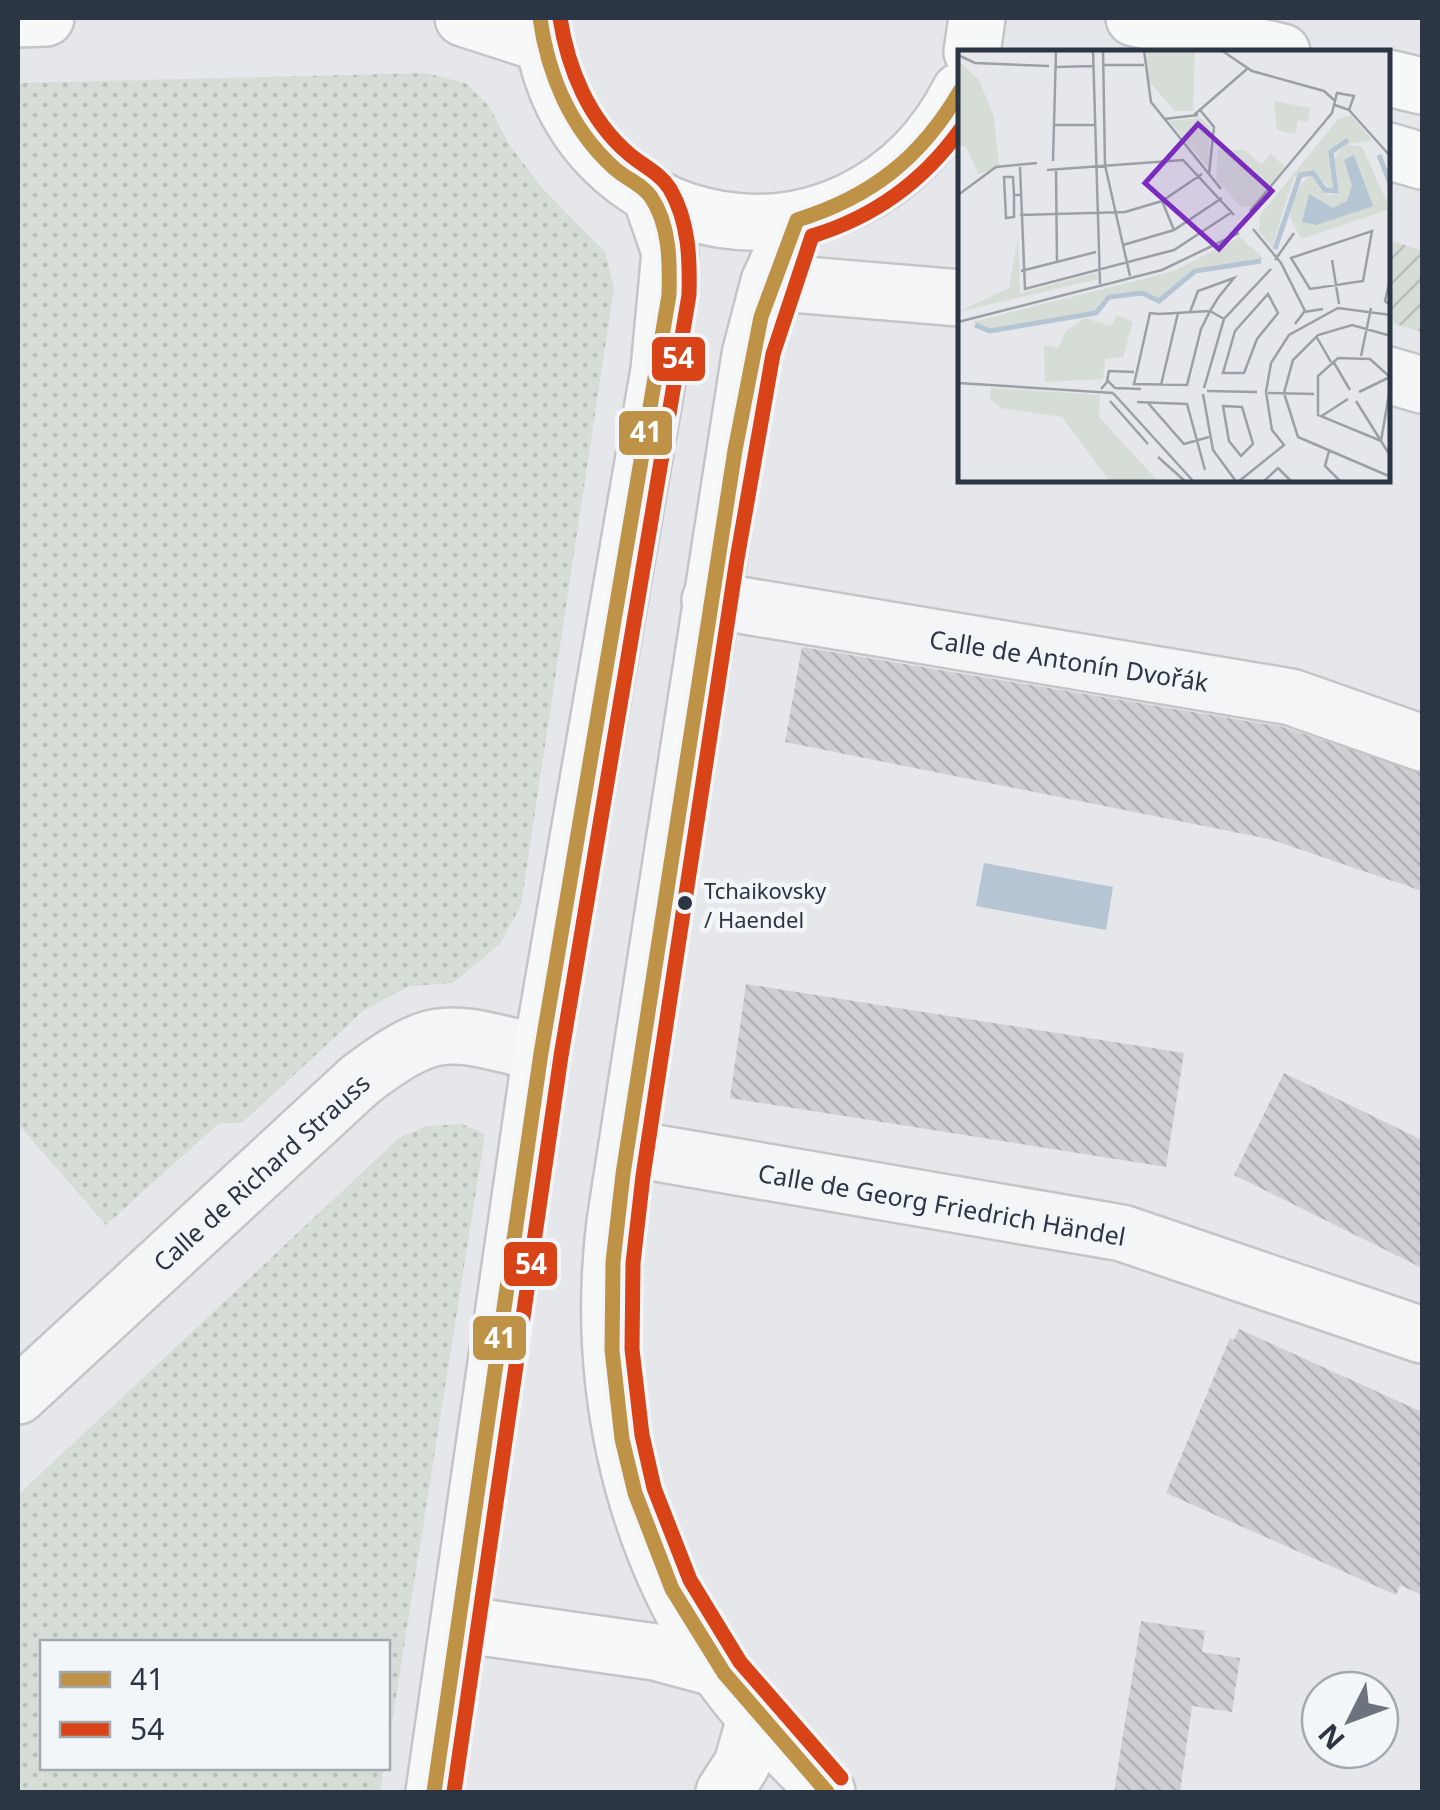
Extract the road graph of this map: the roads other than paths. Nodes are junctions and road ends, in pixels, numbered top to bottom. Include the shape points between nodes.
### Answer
1 (46, 18) edge
2 (463, 18) edge
3 (977, 18) edge
4 (1134, 18) edge
5 (18, 19) edge
6 (541, 31) edge
7 (972, 50) edge
8 (1273, 50) edge
9 (1390, 78) edge
10 (1422, 86) edge
11 (955, 107) edge
12 (1390, 152) edge
13 (1422, 161) edge
14 (650, 194) junction
15 (797, 220) junction
16 (769, 282) junction
17 (958, 298) edge
18 (1390, 375) edge
19 (1422, 385) edge
20 (710, 600) junction
21 (1422, 743) edge
22 (541, 1053) junction
23 (626, 1148) junction
24 (1422, 1335) edge
25 (18, 1396) edge
26 (458, 1624) junction
27 (718, 1669) junction
28 (756, 1719) junction
29 (434, 1792) edge
30 (724, 1792) edge
31 (826, 1792) edge

1 - 5 street
2 - 6 street
3 - 7 street
4 - 8 street
6 - 14 street via 553,80 580,130 618,172
9 - 10 street
11 - 15 street via 924,148 866,195
12 - 13 street
14 - 15 street via 721,220
14 - 22 street via 670,252 666,314
15 - 16 street
16 - 17 street
16 - 20 street via 750,355
18 - 19 street
20 - 21 street, Calle de Antonín Dvořák via 1291,697
20 - 23 street
22 - 25 street, Calle de Richard Strauss via 458,1034 426,1036 396,1052
22 - 26 street
23 - 24 street, Calle de Georg Friedrich Händel via 1122,1234
23 - 27 street via 608,1314 622,1443 668,1584
26 - 27 street via 655,1652
26 - 29 street
27 - 28 street
28 - 30 street via 742,1764
28 - 31 street

